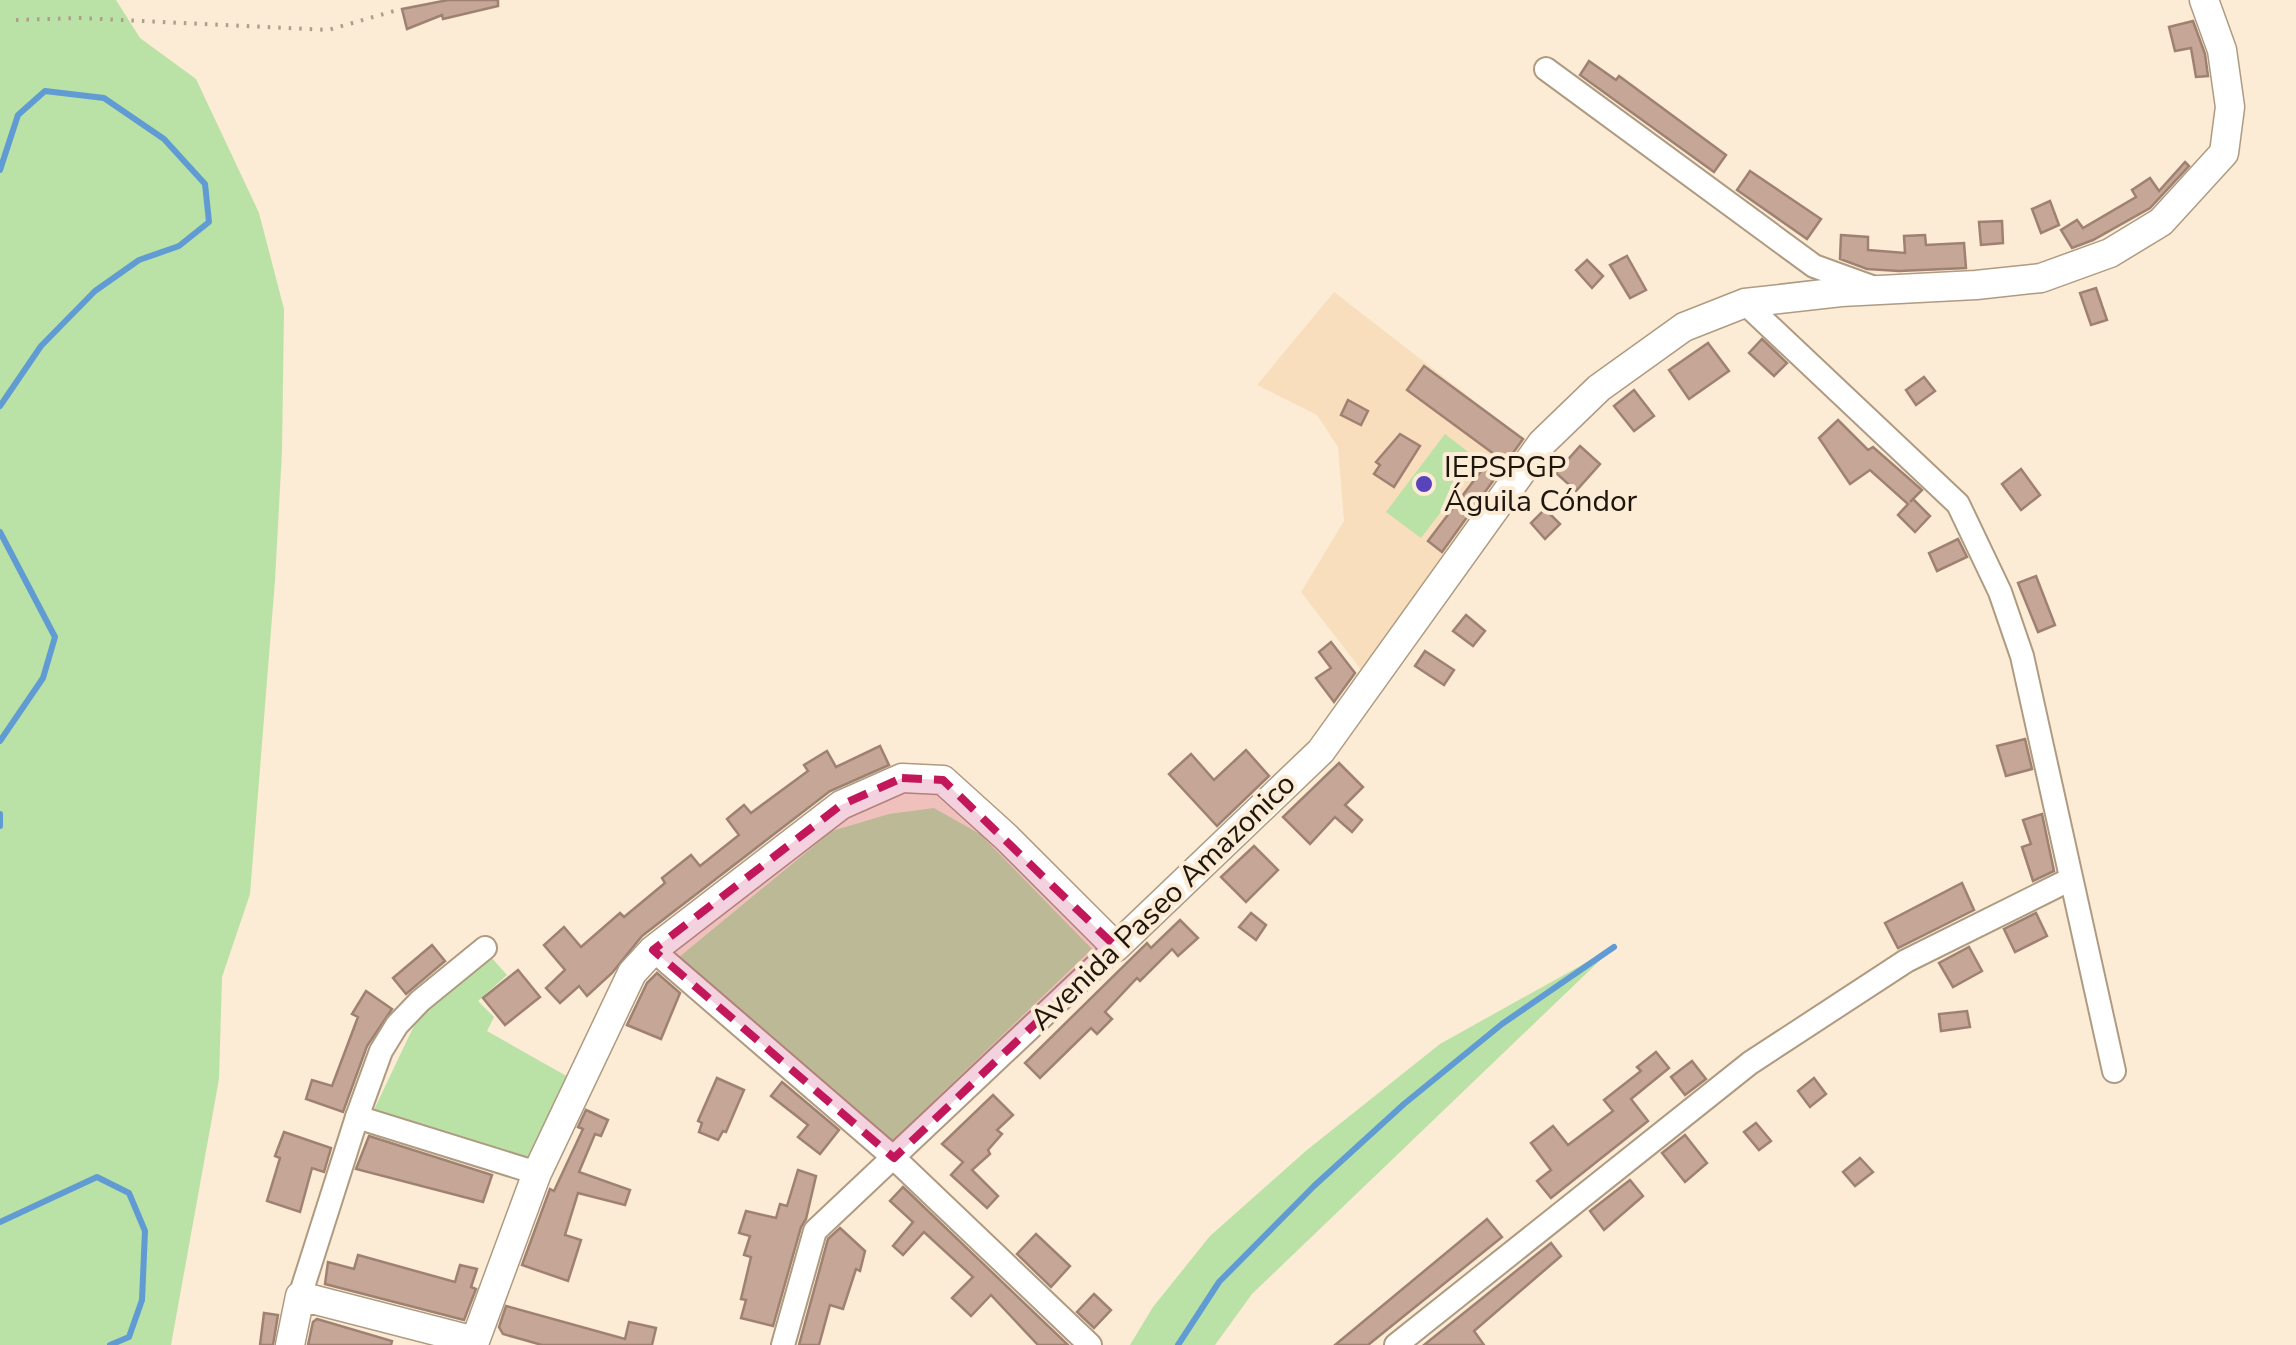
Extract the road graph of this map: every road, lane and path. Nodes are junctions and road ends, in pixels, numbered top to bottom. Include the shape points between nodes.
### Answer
1 (2204, 0) edge
2 (402, 9) dead end
3 (16, 20) dead end
4 (1546, 69) dead end
5 (1880, 290) junction
6 (1746, 303) junction
7 (2069, 880) junction
8 (1116, 947) junction
9 (485, 948) dead end
10 (653, 950) junction
11 (2114, 1071) dead end
12 (356, 1117) junction
13 (894, 1158) junction
14 (537, 1173) junction
15 (300, 1296) junction
16 (482, 1343) edge
17 (290, 1345) edge
18 (782, 1345) edge
19 (1090, 1345) edge
20 (1396, 1345) edge

1 - 5 street, Avenida Paseo Amazonico via 2222,50 2230,106 2224,153 2161,222 2110,254 2041,278
2 - 3 path via 328,30
4 - 5 street via 1814,266
5 - 6 street, Avenida Paseo Amazonico
6 - 7 street via 1958,504 2022,656
6 - 8 street, Avenida Paseo Amazonico via 1684,326 1599,388 1542,443 1321,751
7 - 11 street
7 - 20 street via 1906,961 1750,1064
8 - 10 street via 943,780 902,778 840,805
8 - 13 street, Avenida Paseo Amazonico
9 - 12 street via 398,1025
10 - 13 street
10 - 14 street via 632,973
12 - 14 street
12 - 15 street
13 - 18 street, Avenida Paseo Amazonico via 815,1231
13 - 19 street
14 - 16 street
15 - 16 street
15 - 17 street

